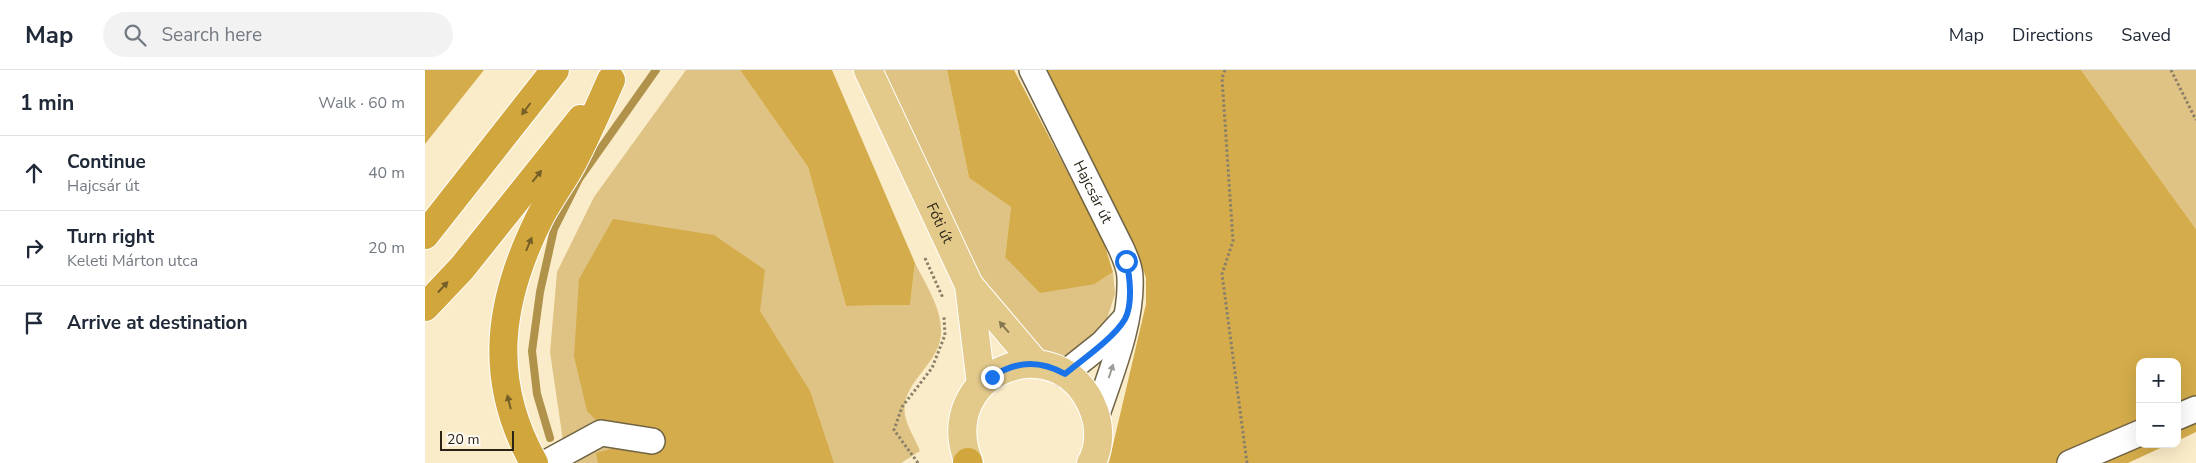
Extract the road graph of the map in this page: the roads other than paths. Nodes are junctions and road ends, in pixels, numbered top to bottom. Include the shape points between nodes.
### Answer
1 (555, 70) edge
2 (868, 70) edge
3 (1032, 70) edge
4 (614, 75) edge
5 (425, 235) edge
6 (969, 285) junction
7 (425, 307) edge
8 (1125, 318) junction
9 (1036, 364) junction
10 (1065, 374) junction
11 (981, 384) junction
12 (2196, 409) edge
13 (2181, 415) edge
14 (1096, 417) junction
15 (2136, 435) edge
16 (652, 441) dead end
17 (534, 463) edge
18 (545, 463) edge
19 (968, 463) edge
20 (1091, 463) edge
21 (2070, 463) edge

1 -> 5 highway
2 - 6 main road, Fóti út
3 - 8 street, Hajcsár út via 1121,248 1130,276
7 -> 4 highway via 538,175
17 -> 4 highway via 512,414 505,389 502,340 510,298 540,217 573,162
9 -> 6 main road
6 - 11 main road, Fóti út
8 - 10 street via 1103,343
14 -> 8 street, Hajcsár út via 1120,344
9 - 10 main road
9 - 11 main road via 1018,364 1003,369
10 - 14 main road via 1088,396
11 - 19 main road via 973,393 964,415 962,439
12 - 13 street
14 - 20 main road via 1099,434
15 - 21 street
16 - 18 street via 601,433

